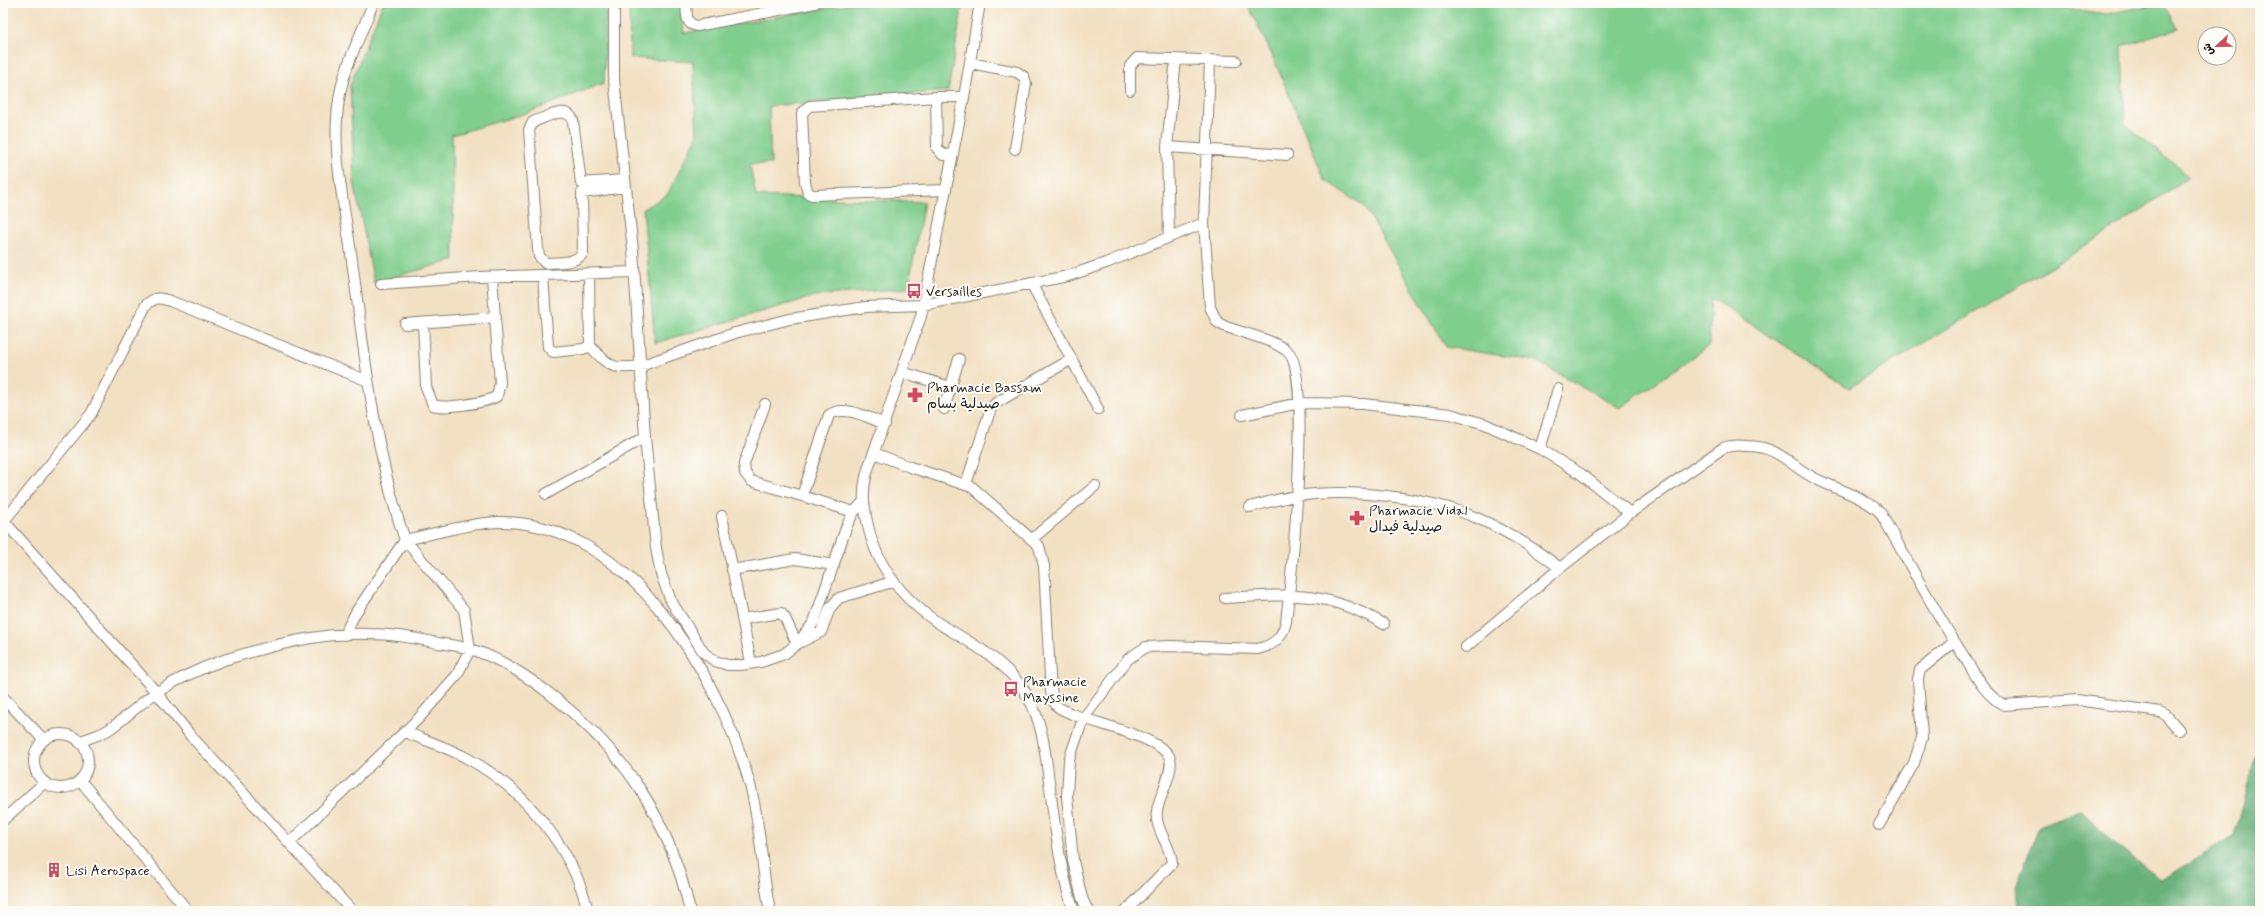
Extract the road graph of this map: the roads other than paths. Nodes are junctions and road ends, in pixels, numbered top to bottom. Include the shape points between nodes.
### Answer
1 (373, 3) edge
2 (614, 3) edge
3 (686, 3) edge
4 (814, 3) edge
5 (980, 3) edge
6 (1176, 59) junction
7 (1210, 61) junction
8 (1236, 61) dead end
9 (970, 63) junction
10 (1130, 90) dead end
11 (936, 97) junction
12 (964, 98) junction
13 (1167, 147) junction
14 (1015, 149) dead end
15 (1207, 149) junction
16 (953, 154) junction
17 (1287, 155) dead end
18 (624, 184) junction
19 (946, 190) junction
20 (1204, 223) junction
21 (1169, 237) junction
22 (634, 272) junction
23 (589, 274) junction
24 (543, 276) junction
25 (492, 277) junction
26 (1031, 283) junction
27 (381, 284) dead end
28 (923, 305) junction
29 (496, 317) junction
30 (423, 323) junction
31 (405, 324) dead end
32 (590, 346) junction
33 (959, 359) dead end
34 (1070, 360) junction
35 (640, 366) junction
36 (902, 372) junction
37 (368, 381) junction
38 (950, 387) junction
39 (1558, 389) dead end
40 (1300, 403) junction
41 (765, 404) dead end
42 (944, 409) dead end
43 (1098, 409) dead end
44 (1242, 415) dead end
45 (885, 424) junction
46 (645, 437) junction
47 (1540, 449) junction
48 (874, 453) junction
49 (966, 484) junction
50 (1095, 486) dead end
51 (546, 494) dead end
52 (802, 496) junction
53 (1297, 496) junction
54 (864, 501) junction
55 (1250, 507) dead end
56 (854, 512) junction
57 (1630, 513) junction
58 (722, 516) dead end
59 (4, 521) edge
60 (1032, 539) junction
61 (405, 540) junction
62 (834, 565) junction
63 (1560, 568) junction
64 (732, 570) junction
65 (892, 582) junction
66 (1289, 594) junction
67 (1225, 598) dead end
68 (742, 619) junction
69 (1384, 624) dead end
70 (344, 635) junction
71 (1954, 642) junction
72 (797, 644) junction
73 (1466, 647) dead end
74 (470, 649) junction
75 (750, 663) junction
76 (156, 692) junction
77 (3, 697) edge
78 (1083, 718) junction
79 (2179, 730) dead end
80 (405, 732) junction
81 (44, 740) junction
82 (79, 742) junction
83 (80, 780) junction
84 (44, 783) junction
85 (3, 820) edge
86 (1879, 824) dead end
87 (289, 843) junction
88 (188, 911) edge
89 (352, 911) edge
90 (588, 911) edge
91 (690, 911) edge
92 (770, 911) edge
93 (1074, 911) edge
94 (1088, 911) edge
95 (1126, 911) edge

1 - 37 street via 346,71 339,98 336,140
2 - 18 street via 614,80
3 - 4 street via 687,20 689,24 697,26
5 - 9 street
6 - 7 street
6 - 10 street via 1137,58 1130,66
6 - 13 street
7 - 8 street
7 - 15 street
9 - 12 street
9 - 14 street via 1017,72 1024,77 1026,83
11 - 12 street
11 - 16 street via 937,148 943,155
11 - 19 street via 809,106 802,113 805,182 808,192 817,196
12 - 16 street
13 - 15 street
13 - 21 street
15 - 17 street
15 - 20 street
16 - 19 street
18 - 18 street via 581,183 572,116 559,112 533,122 529,130 538,249 542,260 545,263 570,261 581,257 582,193
18 - 22 street
19 - 28 street
20 - 21 street
20 - 40 street via 1210,307 1217,322 1288,352 1294,360
21 - 26 street via 1087,270
22 - 23 street
22 - 35 street
23 - 24 street
23 - 32 street
24 - 25 street
24 - 32 street via 548,347 553,352
25 - 27 street
25 - 29 street
26 - 28 street
26 - 34 street
28 - 35 street via 865,307 790,319 728,335
28 - 36 street
29 - 30 street
29 - 30 street via 500,383 497,396 437,407 430,401 426,387
30 - 31 street
32 - 35 street via 608,365 626,368
33 - 38 street
34 - 43 street
34 - 49 street via 991,408
35 - 46 street
36 - 38 street
36 - 45 street
37 - 59 street via 160,297 153,299 146,305 91,414
37 - 61 street via 385,472
38 - 42 street
39 - 47 street
40 - 44 street
40 - 47 street via 1363,404 1450,414 1485,424
40 - 53 street
41 - 52 street via 744,464 745,473 751,481
45 - 48 street
45 - 52 street via 844,410 836,410 829,415
46 - 51 street
46 - 75 street via 660,574 671,601 704,653 715,661 728,665
47 - 57 street via 1581,474
48 - 49 street
48 - 54 street via 868,468
49 - 60 street via 985,497
50 - 60 street
52 - 56 street
53 - 55 street
53 - 63 street via 1330,494 1408,499 1476,517 1515,537
53 - 66 street
54 - 56 street
54 - 65 street via 875,550
56 - 62 street
57 - 63 street
57 - 71 street via 1723,448 1730,445 1771,448 1816,479 1872,504 1880,512
58 - 64 street
59 - 76 street
60 - 78 street via 1041,550 1044,566 1052,694 1059,708
61 - 70 street via 356,612
61 - 74 street via 464,610
61 - 92 street via 501,522 534,526 586,545 606,558 642,589 673,624 722,709 755,803
62 - 64 street via 795,559
62 - 72 street via 814,622
63 - 73 street
64 - 68 street
65 - 72 street via 839,598 830,608 821,632
65 - 93 street via 922,611 969,640 1007,669 1027,696 1039,719 1046,750 1058,853
66 - 67 street
66 - 69 street via 1334,602 1365,613
66 - 78 street via 1282,634 1266,647 1146,647 1128,659
68 - 72 street via 781,613
68 - 75 street
70 - 74 street via 369,634 416,638
70 - 76 street via 294,642 223,661
71 - 79 street via 1986,690 2004,705 2077,700 2160,712
71 - 86 street via 1920,670 1918,679 1922,738 1914,763
72 - 75 street via 784,654
74 - 80 street via 457,675
74 - 91 street via 490,656 540,686 582,718 619,758 657,816 674,858
76 - 82 street via 107,731
76 - 87 street via 186,730
77 - 81 street
78 - 94 street via 1069,760 1067,796 1073,861 1082,898
78 - 95 street via 1153,743 1164,750 1172,763 1157,816 1159,827 1169,846 1172,863
80 - 87 street
80 - 90 street via 465,757 501,780 548,829 565,855 580,886
81 - 82 street via 52,735 62,734 71,736
81 - 84 street via 36,749 33,761 36,773
82 - 83 street via 84,748 87,760 85,773
83 - 84 street via 67,788
83 - 88 street
84 - 85 street
87 - 89 street

